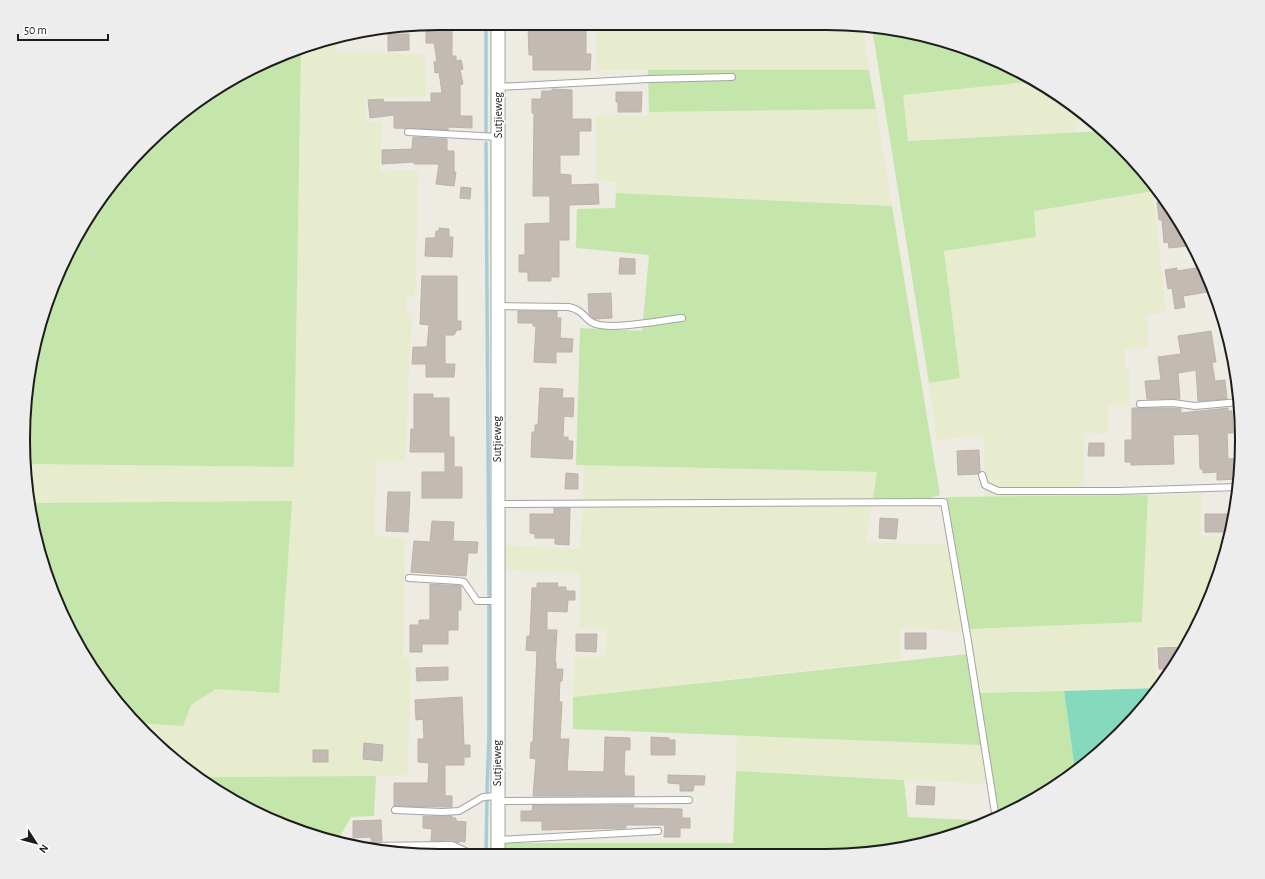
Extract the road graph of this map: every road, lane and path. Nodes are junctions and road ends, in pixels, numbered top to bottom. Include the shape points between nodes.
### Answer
1 (498, 30) edge
2 (732, 77) dead end
3 (498, 87) junction
4 (408, 132) dead end
5 (498, 137) junction
6 (498, 306) junction
7 (682, 318) dead end
8 (1233, 403) edge
9 (1140, 404) dead end
10 (982, 475) dead end
11 (1232, 487) edge
12 (497, 504) junction
13 (409, 578) dead end
14 (497, 601) junction
15 (498, 798) junction
16 (689, 800) dead end
17 (395, 810) dead end
18 (995, 812) edge
19 (658, 831) dead end
20 (499, 840) junction
21 (392, 846) edge
22 (461, 849) edge
23 (498, 849) edge

1 - 3 street, Sutjieweg
2 - 3 lane
3 - 5 street, Sutjieweg
4 - 5 lane
5 - 6 street, Sutjieweg
6 - 7 lane via 568,307 579,309 589,322 611,326
6 - 12 street, Sutjieweg
8 - 9 lane via 1195,406 1173,403
10 - 11 lane via 985,485 998,491 1132,491
12 - 14 street, Sutjieweg
12 - 18 lane via 944,502
13 - 14 lane via 464,582 477,601
14 - 15 street, Sutjieweg
15 - 16 lane
15 - 17 lane via 483,797 459,811
15 - 20 street, Sutjieweg
19 - 20 lane
20 - 23 street, Sutjieweg
21 - 22 lane via 452,845

